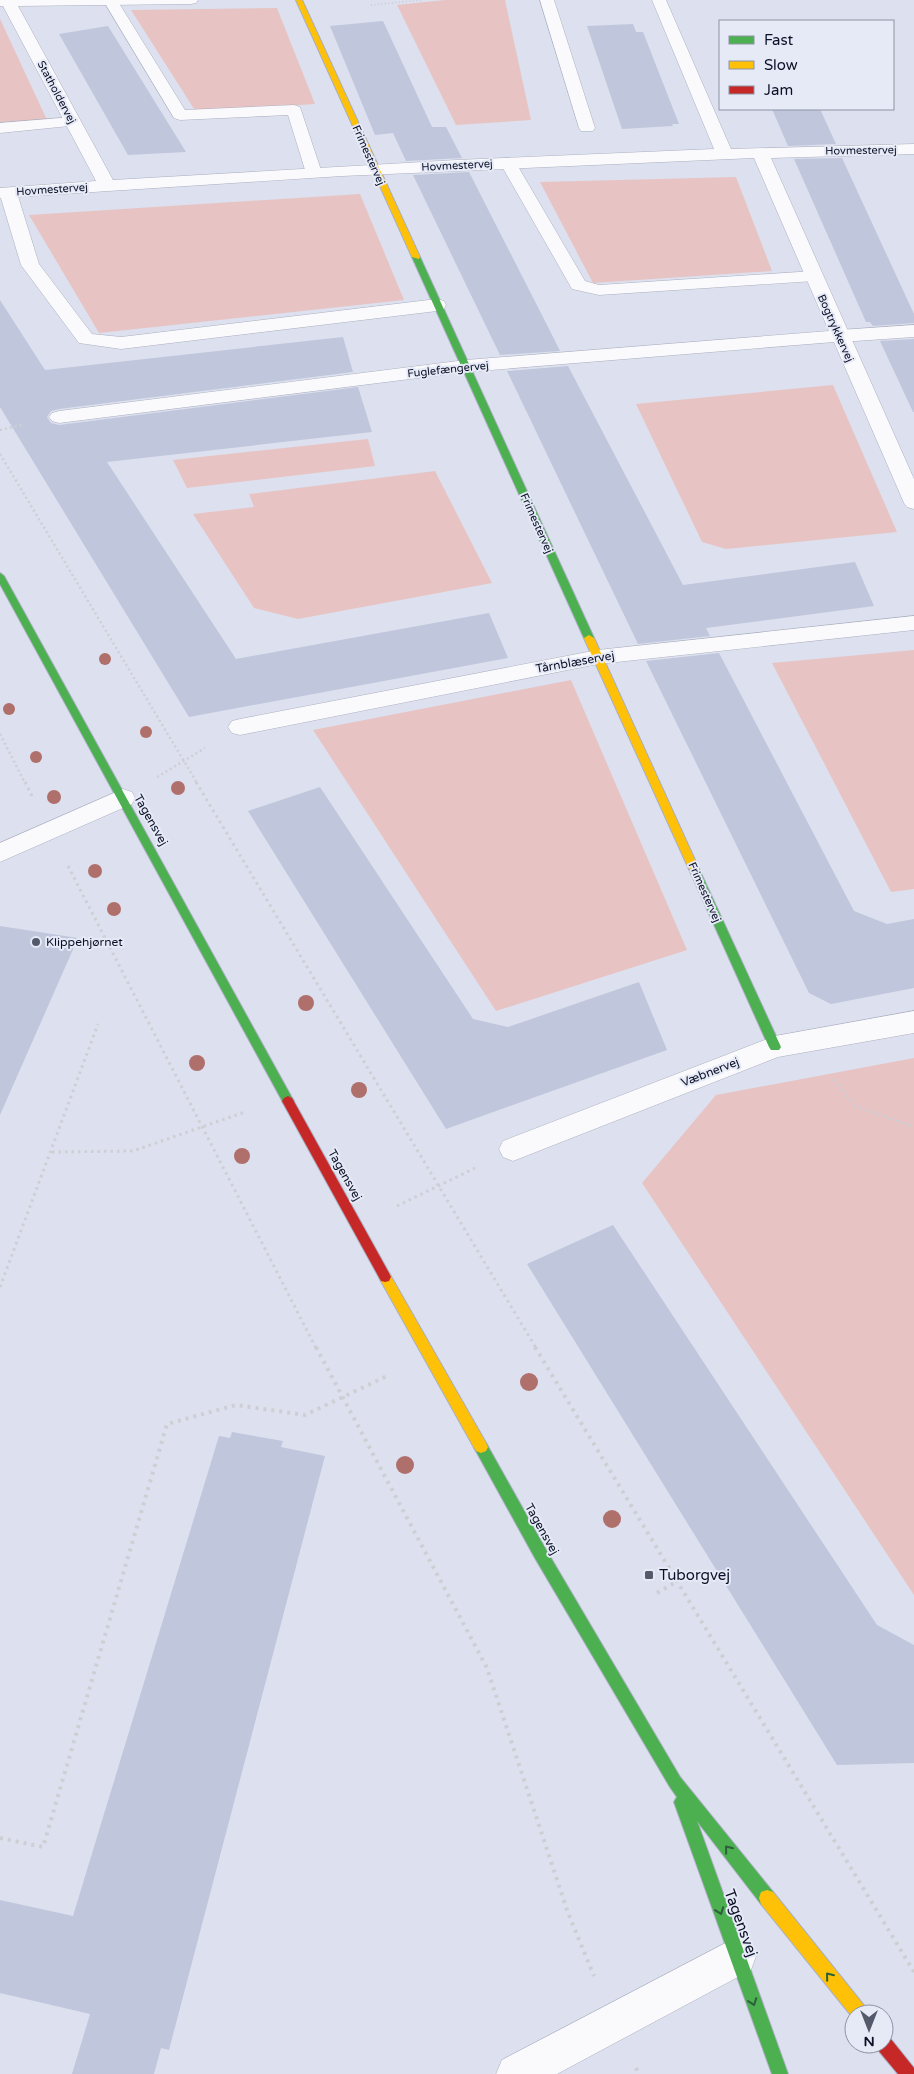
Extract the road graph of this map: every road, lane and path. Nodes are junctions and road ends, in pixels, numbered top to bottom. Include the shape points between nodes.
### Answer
1 (191, 0) edge
2 (299, 0) edge
3 (422, 0) edge
4 (547, 0) edge
5 (659, 0) edge
6 (5, 1) edge
7 (110, 1) edge
8 (371, 5) dead end
9 (73, 122) junction
10 (0, 128) edge
11 (588, 128) dead end
12 (914, 149) edge
13 (760, 152) junction
14 (724, 153) junction
15 (508, 163) junction
16 (376, 169) junction
17 (314, 173) junction
18 (107, 185) junction
19 (4, 193) edge
20 (814, 276) junction
21 (438, 304) junction
22 (914, 331) edge
23 (840, 336) junction
24 (466, 366) junction
25 (59, 417) dead end
26 (0, 454) edge
27 (914, 502) edge
28 (0, 576) edge
29 (914, 623) edge
30 (598, 657) junction
31 (240, 727) dead end
32 (0, 734) edge
33 (123, 798) junction
34 (50, 831) junction
35 (0, 853) edge
36 (914, 1022) edge
37 (98, 1024) dead end
38 (803, 1042) junction
39 (775, 1046) junction
40 (286, 1098) junction
41 (914, 1127) edge
42 (202, 1128) junction
43 (513, 1149) joint
44 (52, 1152) junction
45 (438, 1186) junction
46 (356, 1225) junction
47 (0, 1287) edge
48 (430, 1356) junction
49 (342, 1398) junction
50 (678, 1581) junction
51 (657, 1593) dead end
52 (675, 1782) junction
53 (0, 1838) edge
54 (737, 1956) junction
55 (914, 1972) edge
56 (852, 2004) edge
57 (613, 2022) junction
58 (892, 2054) edge
59 (516, 2074) edge
60 (639, 2074) edge
61 (780, 2074) edge
62 (908, 2074) edge

1 - 7 street
2 - 16 street, Frimestervej
3 - 8 path
4 - 11 street
5 - 14 street
6 - 7 street
6 - 9 street, Statholdervej
7 - 17 street via 180,115 294,110
9 - 10 street
9 - 18 street, Statholdervej
12 - 13 street, Hovmestervej
13 - 14 street, Hovmestervej
13 - 20 street, Bogtrykkervej
14 - 15 street, Hovmestervej
15 - 16 street, Hovmestervej
15 - 20 street via 578,285 600,290
16 - 17 street, Hovmestervej
16 - 21 street, Frimestervej
17 - 18 street, Hovmestervej
18 - 19 street, Hovmestervej
19 - 21 street via 30,265 86,339 121,343
20 - 23 street, Bogtrykkervej
21 - 24 street, Frimestervej
22 - 23 street, Fuglefængervej
23 - 24 street, Fuglefængervej
23 - 27 street, Bogtrykkervej
24 - 25 street, Fuglefængervej
24 - 30 street, Frimestervej
26 - 45 path
28 - 33 street, Tagensvej
29 - 30 street, Tårnblæservej
30 - 31 street, Tårnblæservej
30 - 39 street, Frimestervej
32 - 34 path
33 - 34 street
33 - 40 street, Tagensvej
34 - 35 street
34 - 42 path
36 - 38 street, Væbnervej
37 - 44 path
38 - 39 street, Væbnervej
38 - 41 path via 855,1106
39 - 43 street, Væbnervej
40 - 42 path
40 - 46 street, Tagensvej
42 - 44 path via 133,1151
42 - 49 path
43 - 45 path
44 - 47 path
45 - 46 path
45 - 50 path
46 - 48 street, Tagensvej
48 - 49 path
48 - 52 street, Tagensvej via 540,1553
49 - 53 path via 305,1415 236,1404 167,1424 43,1847
49 - 57 path via 487,1668 568,1912
50 - 51 path
50 - 55 path
52 -> 54 street, Tagensvej
56 -> 52 street, Tagensvej
54 - 57 street
54 -> 61 street, Tagensvej
57 - 59 street
57 - 60 path
58 - 62 street

